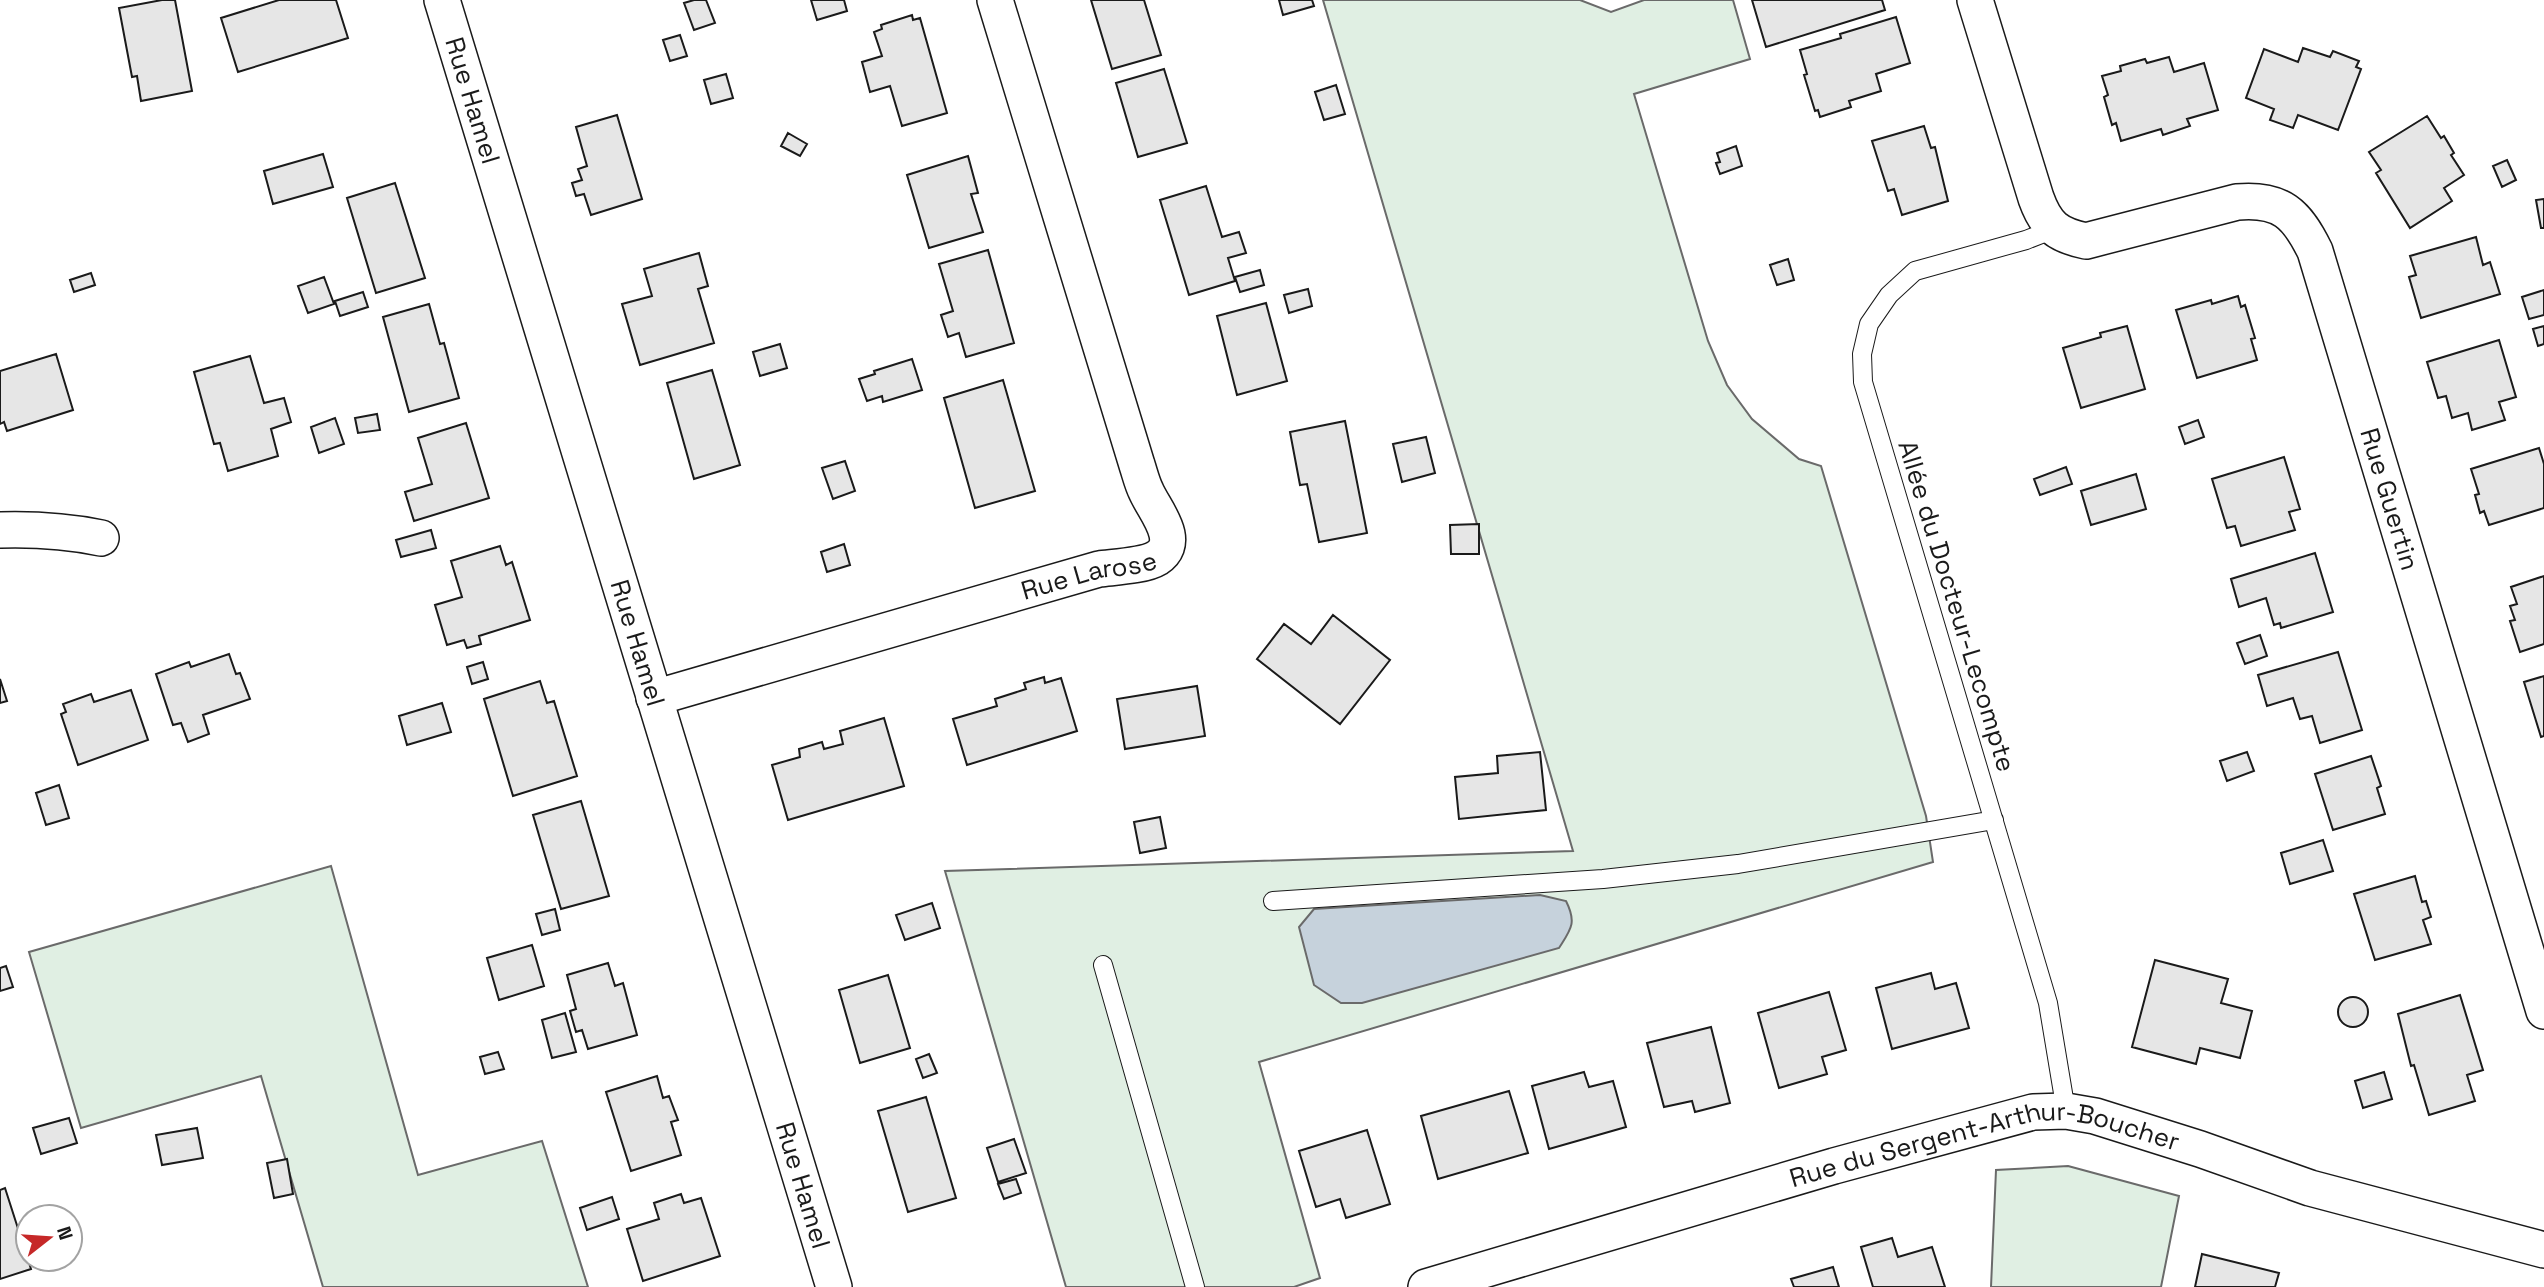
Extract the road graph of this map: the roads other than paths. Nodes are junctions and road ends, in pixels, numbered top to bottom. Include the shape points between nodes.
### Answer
1 (442, 0) edge
2 (996, 0) edge
3 (1975, 0) edge
4 (2061, 233) junction
5 (0, 530) edge
6 (101, 538) dead end
7 (654, 698) junction
8 (1994, 820) junction
9 (1273, 901) dead end
10 (1103, 964) dead end
11 (2544, 1011) edge
12 (2066, 1111) junction
13 (2544, 1250) edge
14 (834, 1287) edge
15 (1195, 1287) edge
16 (1426, 1287) edge

1 - 7 street, Rue Hamel
2 - 7 street, Rue Larose via 1137,466 1167,531 1165,550 1143,563 1099,569
3 - 4 street via 2042,215
4 - 8 lane, Allée du Docteur-Lecompte via 1915,271 1889,295 1869,324 1862,354 1863,382
4 - 11 street, Rue Guertin via 2086,241 2104,238 2253,200 2285,209 2298,220 2315,251
5 - 6 street via 58,531
7 - 14 street, Rue Hamel
8 - 9 lane via 1738,864 1603,879
8 - 12 lane, Allée du Docteur-Lecompte via 2048,1003
10 - 15 lane
12 - 13 street, Rue du Sergent-Arthur-Boucher via 2095,1116 2311,1188
12 - 16 street, Rue du Sergent-Arthur-Boucher via 2033,1112 1919,1142

